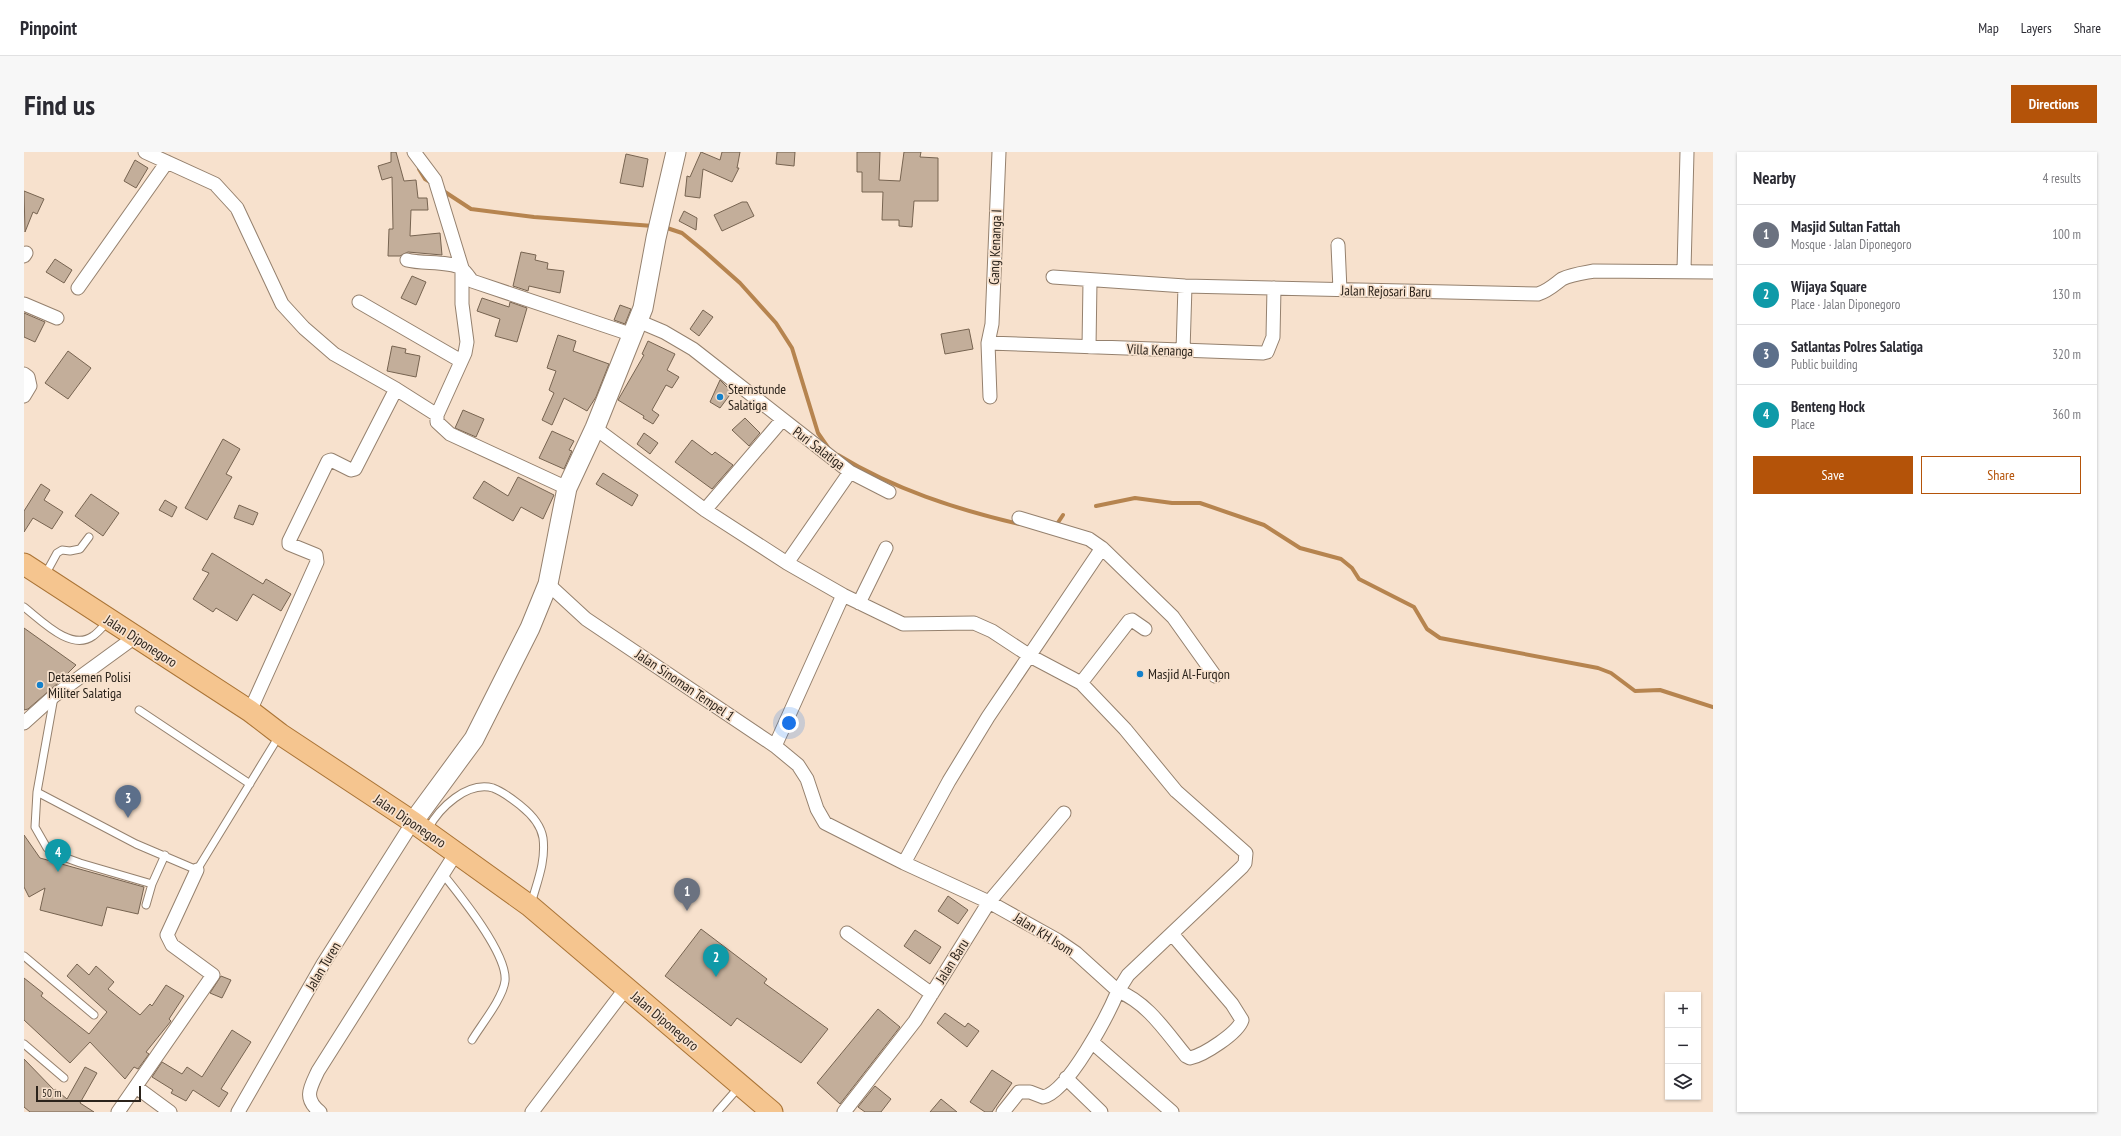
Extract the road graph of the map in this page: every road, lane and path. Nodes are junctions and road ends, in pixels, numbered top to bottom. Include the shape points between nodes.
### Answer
1 (145, 152) edge
2 (414, 152) edge
3 (676, 152) edge
4 (999, 152) edge
5 (1687, 152) edge
6 (167, 162) junction
7 (1338, 245) dead end
8 (407, 260) dead end
9 (462, 268) junction
10 (1684, 270) junction
11 (1713, 272) edge
12 (1053, 277) dead end
13 (1090, 281) junction
14 (1185, 286) junction
15 (78, 288) dead end
16 (1274, 288) junction
17 (1340, 290) junction
18 (360, 302) dead end
19 (24, 304) edge
20 (57, 318) dead end
21 (636, 328) junction
22 (988, 343) junction
23 (1089, 347) junction
24 (1183, 351) junction
25 (461, 361) junction
26 (24, 374) edge
27 (396, 389) junction
28 (24, 396) edge
29 (990, 397) dead end
30 (437, 415) junction
31 (782, 420) junction
32 (595, 428) junction
33 (850, 472) junction
34 (567, 488) junction
35 (890, 492) dead end
36 (705, 510) junction
37 (1019, 518) dead end
38 (89, 537) dead end
39 (886, 548) dead end
40 (1100, 551) junction
41 (787, 563) junction
42 (24, 564) edge
43 (44, 577) junction
44 (548, 584) junction
45 (843, 595) junction
46 (859, 603) junction
47 (24, 607) edge
48 (109, 620) junction
49 (1145, 630) dead end
50 (135, 637) junction
51 (1030, 656) junction
52 (1215, 676) dead end
53 (1081, 683) junction
54 (54, 696) junction
55 (139, 710) dead end
56 (250, 712) junction
57 (24, 723) edge
58 (280, 734) junction
59 (775, 746) junction
60 (250, 784) junction
61 (37, 792) junction
62 (813, 793) joint
63 (1064, 813) dead end
64 (420, 827) junction
65 (456, 853) junction
66 (165, 855) junction
67 (904, 864) junction
68 (196, 870) junction
69 (442, 873) junction
70 (152, 884) junction
71 (990, 902) junction
72 (146, 905) dead end
73 (530, 906) junction
74 (846, 933) dead end
75 (1172, 934) junction
76 (24, 956) edge
77 (626, 988) junction
78 (1118, 991) junction
79 (932, 994) junction
80 (94, 1015) dead end
81 (472, 1040) dead end
82 (1093, 1043) junction
83 (24, 1044) edge
84 (64, 1078) dead end
85 (1066, 1078) junction
86 (740, 1085) junction
87 (136, 1087) junction
88 (118, 1112) edge
89 (170, 1112) edge
90 (238, 1112) edge
91 (320, 1112) edge
92 (532, 1112) edge
93 (717, 1112) edge
94 (772, 1112) edge
95 (844, 1112) edge
96 (1002, 1112) edge
97 (1101, 1112) edge
98 (1172, 1112) edge

1 - 6 street
2 - 9 street via 436,186
3 - 21 street via 657,229 643,308
4 - 22 street, Gang Kenanga I via 992,324
5 - 10 street
6 - 15 street
6 - 27 street via 215,184 237,208 282,304 304,328 334,354
7 - 17 street
8 - 9 street via 449,264
9 - 21 street, Puri Salatiga via 472,281
9 - 25 street via 462,304 467,342
10 - 11 street, Jalan Rejosari Baru
10 - 17 street, Jalan Rejosari Baru via 1577,274 1538,294
12 - 13 street, Jalan Rejosari Baru
13 - 14 street, Jalan Rejosari Baru
13 - 23 street
14 - 16 street, Jalan Rejosari Baru
14 - 24 street
16 - 17 street, Jalan Rejosari Baru
16 - 24 street, Villa Kenanga via 1273,337 1267,352
18 - 25 street
19 - 20 street
21 - 31 street, Puri Salatiga via 678,339
21 - 32 street
22 - 23 street, Villa Kenanga
22 - 29 street
23 - 24 street, Villa Kenanga
25 - 30 street
26 - 28 street via 28,377 30,386
27 - 30 street
27 - 56 street via 355,469 351,470 331,460 328,461 289,541 290,544 316,555 316,562
30 - 34 street via 437,422 450,434
31 - 33 street, Puri Salatiga
31 - 36 street
32 - 34 street
32 - 36 street
33 - 35 street
33 - 41 street, Puri Salatiga
34 - 44 street
36 - 41 street
37 - 40 street via 1089,539
38 - 43 lane via 80,549 57,552
39 - 46 street
40 - 51 street
40 - 52 street via 1173,617
41 - 45 street
42 - 43 main road, Jalan Diponegoro
43 - 48 main road, Jalan Diponegoro
44 - 59 street, Jalan Sinoman Tempel 1 via 586,619
44 - 64 street via 530,628 474,739
45 - 46 street
45 - 59 street
46 - 51 street via 903,624 974,623 992,631
47 - 48 lane via 66,639 82,641 93,637
48 - 50 main road, Jalan Diponegoro
49 - 53 street via 1129,620
50 - 54 street
50 - 56 main road, Jalan Diponegoro
51 - 53 street
51 - 67 street via 988,717 949,781
53 - 75 street via 1125,729 1176,791 1246,853 1242,867
54 - 57 street
54 - 61 lane
55 - 60 lane
56 - 58 main road, Jalan Diponegoro
58 - 60 lane
58 - 64 main road, Jalan Diponegoro
59 - 62 street, Jalan Sinoman Tempel 1 via 798,765
60 - 68 lane
61 - 66 lane via 136,844
61 - 70 lane via 35,827 47,848 80,863
62 - 67 street, Jalan KH Isom via 825,823
63 - 71 street, Jalan Baru
64 - 65 main road, Jalan Diponegoro
64 - 73 lane via 451,801 472,788 491,788 506,793 528,812 543,837 542,867
64 - 90 street, Jalan Turen via 323,964
65 - 69 street
65 - 73 main road, Jalan Diponegoro
66 - 68 lane
66 - 70 lane
67 - 71 street, Jalan KH Isom
68 - 87 street via 167,934 172,945 213,974
69 - 81 lane via 470,908 504,968 505,981 500,994
69 - 91 street via 318,1071 310,1088 310,1100
70 - 72 lane
71 - 78 street, Jalan KH Isom via 1076,953
71 - 79 street, Jalan Baru
73 - 77 main road, Jalan Diponegoro
74 - 79 street
75 - 78 street via 1128,975
75 - 78 street, Jalan KH Isom via 1232,1004 1242,1020 1241,1024 1203,1054 1190,1058 1159,1022 1130,996
76 - 80 lane
77 - 86 main road, Jalan Diponegoro
77 - 92 street
78 - 82 street
79 - 95 street, Jalan Baru via 915,1021
82 - 85 street
82 - 98 street
83 - 84 lane
85 - 96 street via 1055,1093 1049,1096 1019,1092
85 - 97 street
86 - 93 lane
86 - 94 main road, Jalan Diponegoro
87 - 88 street
87 - 89 street

